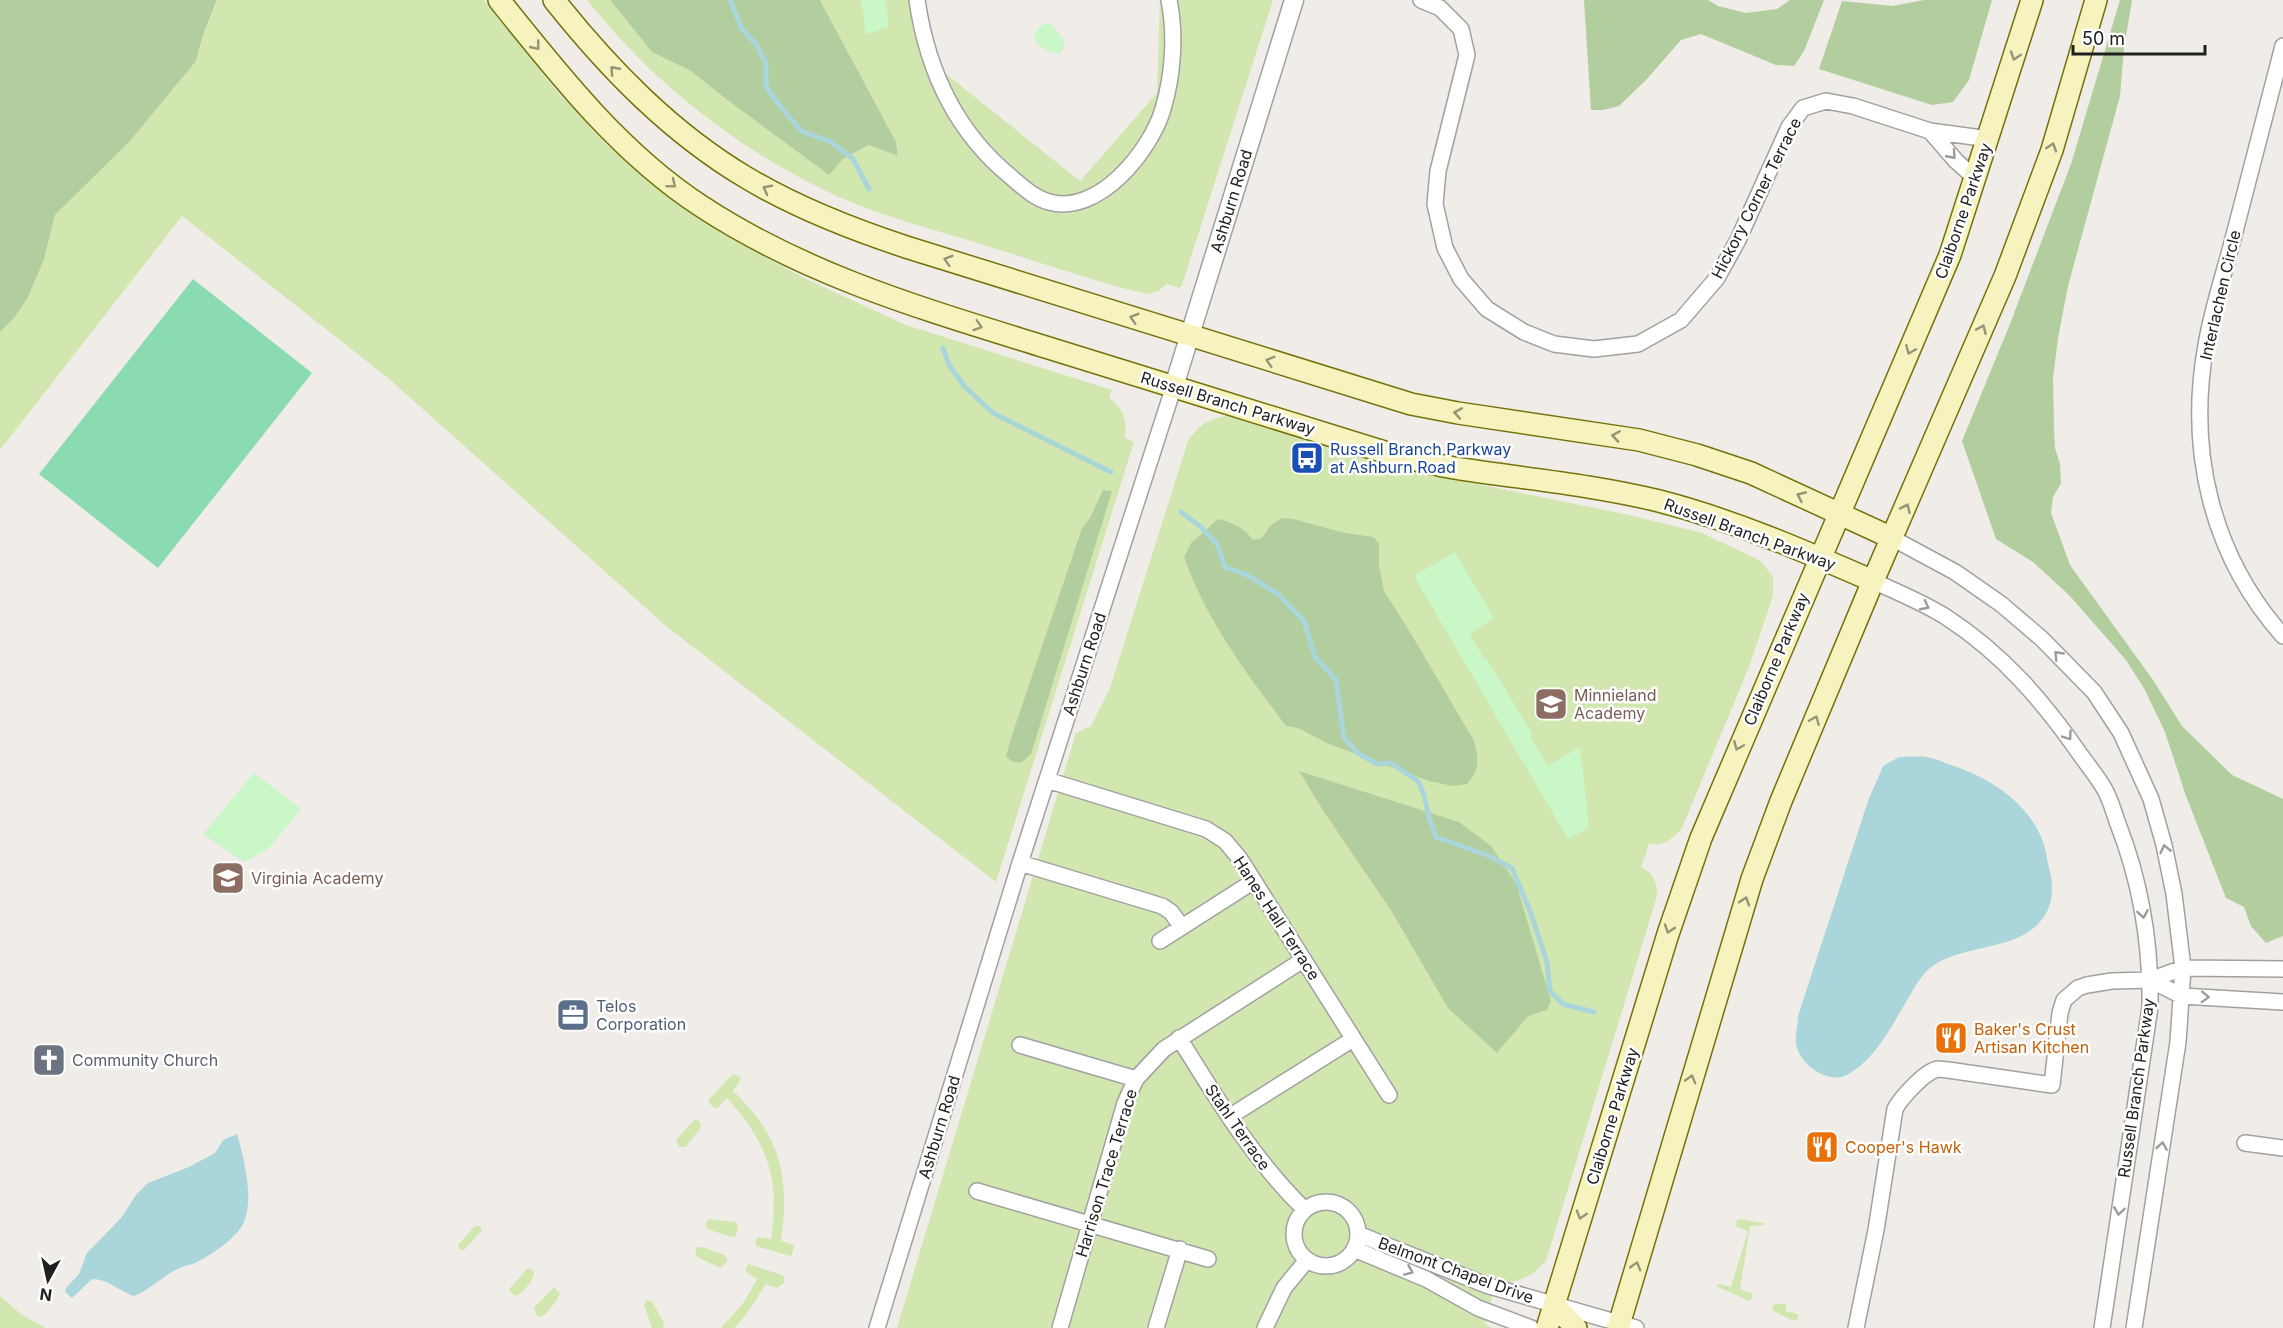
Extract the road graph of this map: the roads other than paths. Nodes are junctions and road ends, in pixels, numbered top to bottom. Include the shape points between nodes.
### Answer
1 (499, 0) edge
2 (554, 0) edge
3 (917, 0) edge
4 (1169, 0) edge
5 (1294, 0) edge
6 (1421, 0) edge
7 (2032, 0) edge
8 (2096, 0) edge
9 (2283, 46) edge
10 (1930, 131) junction
11 (1989, 139) junction
12 (1976, 178) junction
13 (1190, 336) junction
14 (1174, 386) junction
15 (1840, 514) junction
16 (1892, 538) junction
17 (1819, 557) junction
18 (1873, 581) junction
19 (2283, 636) edge
20 (1047, 780) junction
21 (1020, 863) junction
22 (1254, 881) junction
23 (1182, 927) junction
24 (1160, 941) dead end
25 (1303, 960) junction
26 (2183, 968) junction
27 (2283, 969) edge
28 (2150, 980) junction
29 (2182, 996) junction
30 (2283, 1002) edge
31 (1179, 1038) junction
32 (1353, 1039) junction
33 (1020, 1045) dead end
34 (1136, 1079) junction
35 (1389, 1095) dead end
36 (1229, 1117) junction
37 (2245, 1143) dead end
38 (2283, 1148) edge
39 (977, 1191) dead end
40 (1304, 1209) junction
41 (1090, 1226) junction
42 (1356, 1242) junction
43 (1180, 1249) junction
44 (1208, 1259) dead end
45 (1306, 1260) junction
46 (1554, 1305) junction
47 (1624, 1326) edge
48 (877, 1328) edge
49 (1060, 1328) edge
50 (1156, 1328) edge
51 (1265, 1328) edge
52 (1531, 1328) edge
53 (1546, 1328) edge
54 (1576, 1328) edge
55 (1856, 1328) edge
56 (2102, 1328) edge
57 (2134, 1328) edge

1 -> 14 main road, Russell Branch Parkway via 608,128 699,205 761,243 820,271 902,302
13 -> 2 main road, Russell Branch Parkway via 869,235 784,198 747,178 666,119 616,73
3 - 4 street via 926,47 957,115 1000,168 1032,195 1050,202 1086,200 1103,190 1131,165 1155,128 1171,74
5 - 13 street, Ashburn Road
6 - 10 street, Hickory Corner Terrace via 1440,8 1461,29 1467,55 1438,171 1436,204 1444,248 1461,279 1487,309 1524,332 1554,344 1594,349 1638,344 1681,320 1717,278 1789,127 1803,108 1826,101
7 -> 11 main road, Claiborne Parkway
16 -> 8 main road via 2005,276 2052,150
9 - 19 street, Interlachen Circle via 2206,344 2199,423 2206,486 2216,525 2243,582
10 - 11 street, Hickory Corner Terrace
10 -> 12 street
11 - 12 main road, Claiborne Parkway
12 -> 15 main road, Claiborne Parkway via 1950,255
13 - 14 street, Ashburn Road
15 -> 13 main road, Russell Branch Parkway via 1697,454 1639,440 1411,404
14 - 17 main road, Russell Branch Parkway via 1394,455 1660,501
14 - 20 street, Ashburn Road
15 - 16 main road, Russell Branch Parkway
15 - 17 main road, Claiborne Parkway
16 - 18 main road
26 -> 16 street, Russell Branch Parkway via 2174,894 2151,799 2121,733 2094,692 2001,604 1954,572
17 - 18 main road, Russell Branch Parkway
17 -> 46 main road, Claiborne Parkway via 1701,838
18 -> 28 street, Russell Branch Parkway via 1946,617 1990,650 2024,681 2069,738 2106,792 2128,849 2143,910
47 -> 18 main road via 1752,879
20 - 21 street, Ashburn Road
20 - 22 street, Hanes Hall Terrace via 1206,829 1225,841
21 - 23 street via 1162,906
21 - 48 street, Ashburn Road
22 - 23 street
22 - 25 street, Hanes Hall Terrace
23 - 24 street
25 - 31 street, Harrison Trace Terrace
25 - 32 street, Hanes Hall Terrace
26 - 27 street
26 - 28 street
26 - 29 street, Russell Branch Parkway
28 - 29 street
28 - 55 street via 2087,985 2064,1000 2052,1085 1937,1069 1901,1099 1895,1109
28 -> 56 street, Russell Branch Parkway via 2146,1040
29 -> 30 street
57 -> 29 street, Russell Branch Parkway
31 - 34 street, Harrison Trace Terrace
31 - 36 street, Stahl Terrace
32 - 35 street, Hanes Hall Terrace
32 - 36 street
33 - 34 street
34 - 41 street, Harrison Trace Terrace via 1125,1103
36 - 40 street, Stahl Terrace via 1269,1172
37 - 38 street
39 - 41 street
40 - 42 street via 1323,1201 1338,1203 1351,1213 1358,1227
40 - 45 street via 1293,1233 1296,1248
41 - 43 street
41 - 49 street, Harrison Trace Terrace
42 - 45 street via 1344,1261 1336,1264 1321,1266
42 - 46 street, Belmont Chapel Drive
42 -> 52 street, Belmont Chapel Drive via 1478,1308
43 - 44 street
43 - 50 street
45 - 51 street via 1284,1288
46 - 47 street, Belmont Chapel Drive
46 - 53 main road, Claiborne Parkway
46 - 54 main road

